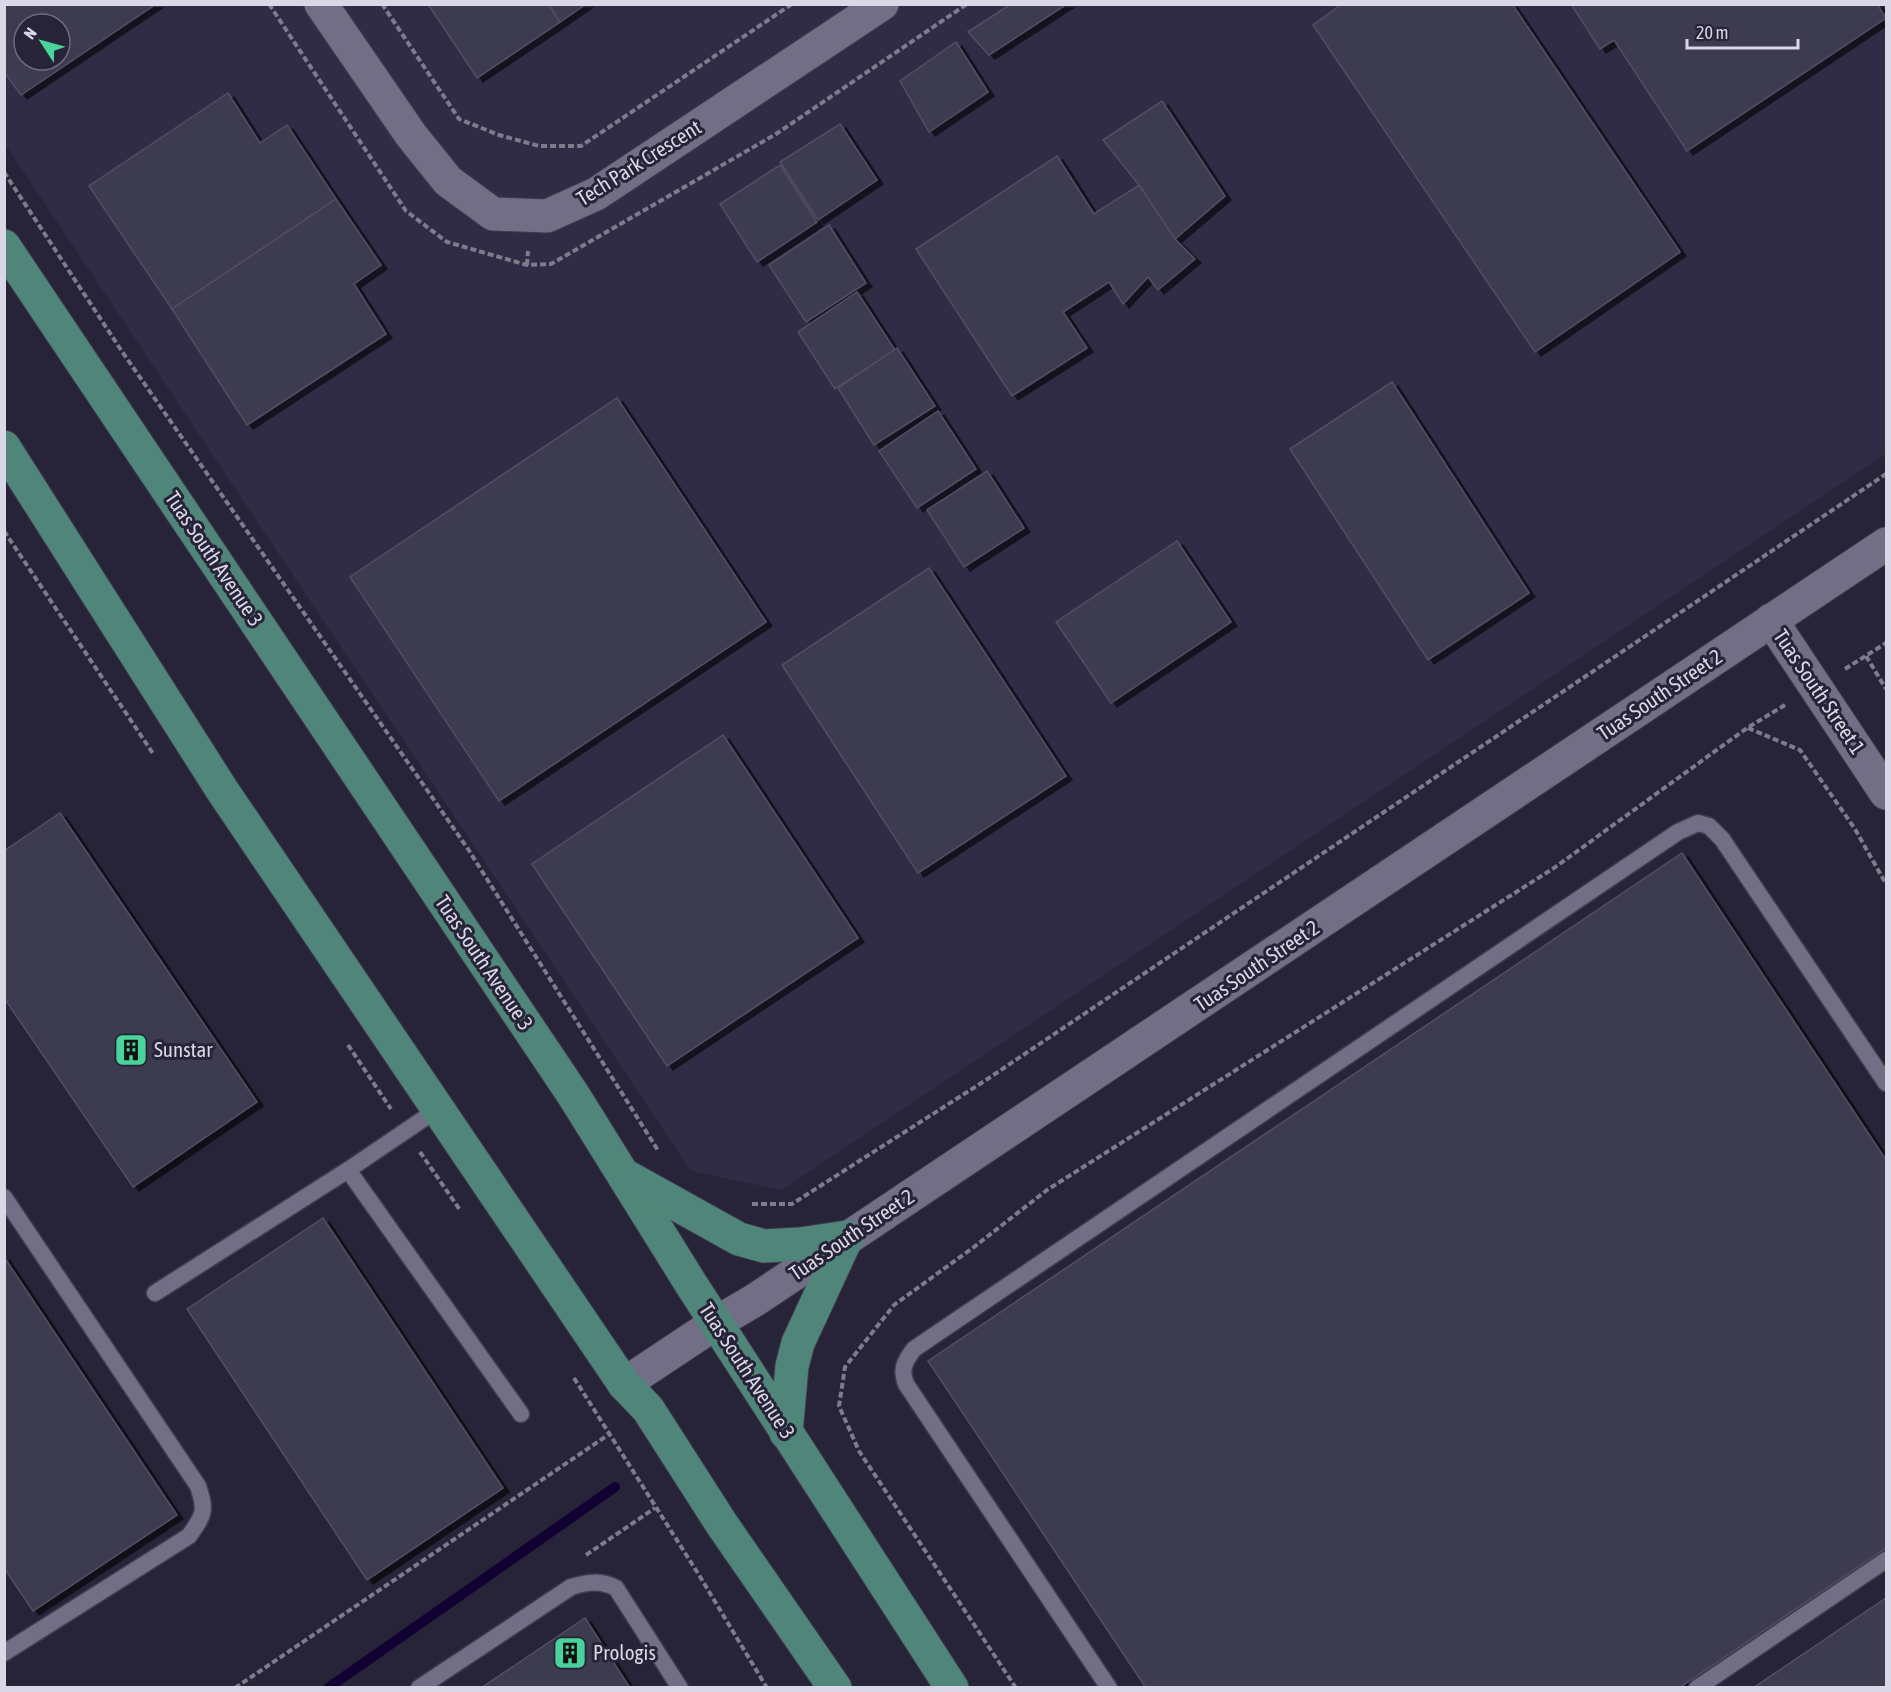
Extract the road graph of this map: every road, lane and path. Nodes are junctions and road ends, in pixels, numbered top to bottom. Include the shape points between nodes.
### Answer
1 (269, 4) edge
2 (321, 4) edge
3 (382, 4) edge
4 (792, 4) edge
5 (882, 4) edge
6 (968, 4) edge
7 (4, 172) edge
8 (4, 246) edge
9 (4, 447) edge
10 (1887, 474) edge
11 (1887, 543) edge
12 (1771, 620) junction
13 (1887, 643) edge
14 (1866, 656) junction
15 (1816, 687) junction
16 (1887, 689) edge
17 (1747, 728) junction
18 (1887, 793) edge
19 (1887, 884) edge
20 (1887, 1083) edge
21 (438, 1109) junction
22 (661, 1154) dead end
23 (348, 1170) junction
24 (623, 1174) junction
25 (4, 1197) edge
26 (749, 1204) dead end
27 (847, 1237) junction
28 (155, 1293) dead end
29 (716, 1323) junction
30 (624, 1384) junction
31 (521, 1414) dead end
32 (595, 1415) dead end
33 (786, 1432) junction
34 (608, 1435) junction
35 (1887, 1560) edge
36 (4, 1653) edge
37 (235, 1688) edge
38 (419, 1688) edge
39 (680, 1688) edge
40 (767, 1688) edge
41 (835, 1688) edge
42 (952, 1688) edge
43 (1016, 1688) edge
44 (1109, 1688) edge
45 (1696, 1688) edge

1 - 6 path via 406,211 447,242 527,265 551,264 776,134
2 - 5 street, Tech Park Crescent via 411,135 448,181 492,214 547,216 596,194
3 - 4 path via 459,119 539,146 581,146
7 - 22 path via 121,350 468,849
8 - 24 main road, Tuas South Avenue 3
9 - 21 main road via 222,790
10 - 26 path via 967,1092 792,1204
11 - 12 street, Tuas South Street 2
12 - 15 street, Tuas South Street 1
12 - 27 street, Tuas South Street 2
13 - 14 path
14 - 15 path
14 - 16 path
15 - 17 path
15 - 18 street, Tuas South Street 1
17 - 19 path via 1800,750 1855,829
17 - 43 path via 1554,868 1047,1190 894,1305 845,1367 839,1406 860,1452
20 - 44 lane via 1722,839 1709,826 1698,823 1668,839 914,1349 903,1368 906,1384
21 - 23 lane
21 - 30 main road
23 - 28 lane
23 - 31 lane
24 - 27 main road via 739,1239 764,1246
24 - 29 main road, Tuas South Avenue 3
25 - 36 lane via 198,1486 205,1506 200,1522 189,1536
27 - 29 street, Tuas South Street 2
27 - 33 main road via 798,1343
29 - 30 street, Tuas South Street 2
29 - 33 main road, Tuas South Avenue 3
30 - 41 main road via 648,1409 721,1524
32 - 34 path
33 - 42 main road, Tuas South Avenue 3
34 - 37 path
34 - 40 path
35 - 45 lane
38 - 39 lane via 571,1587 590,1581 616,1588

